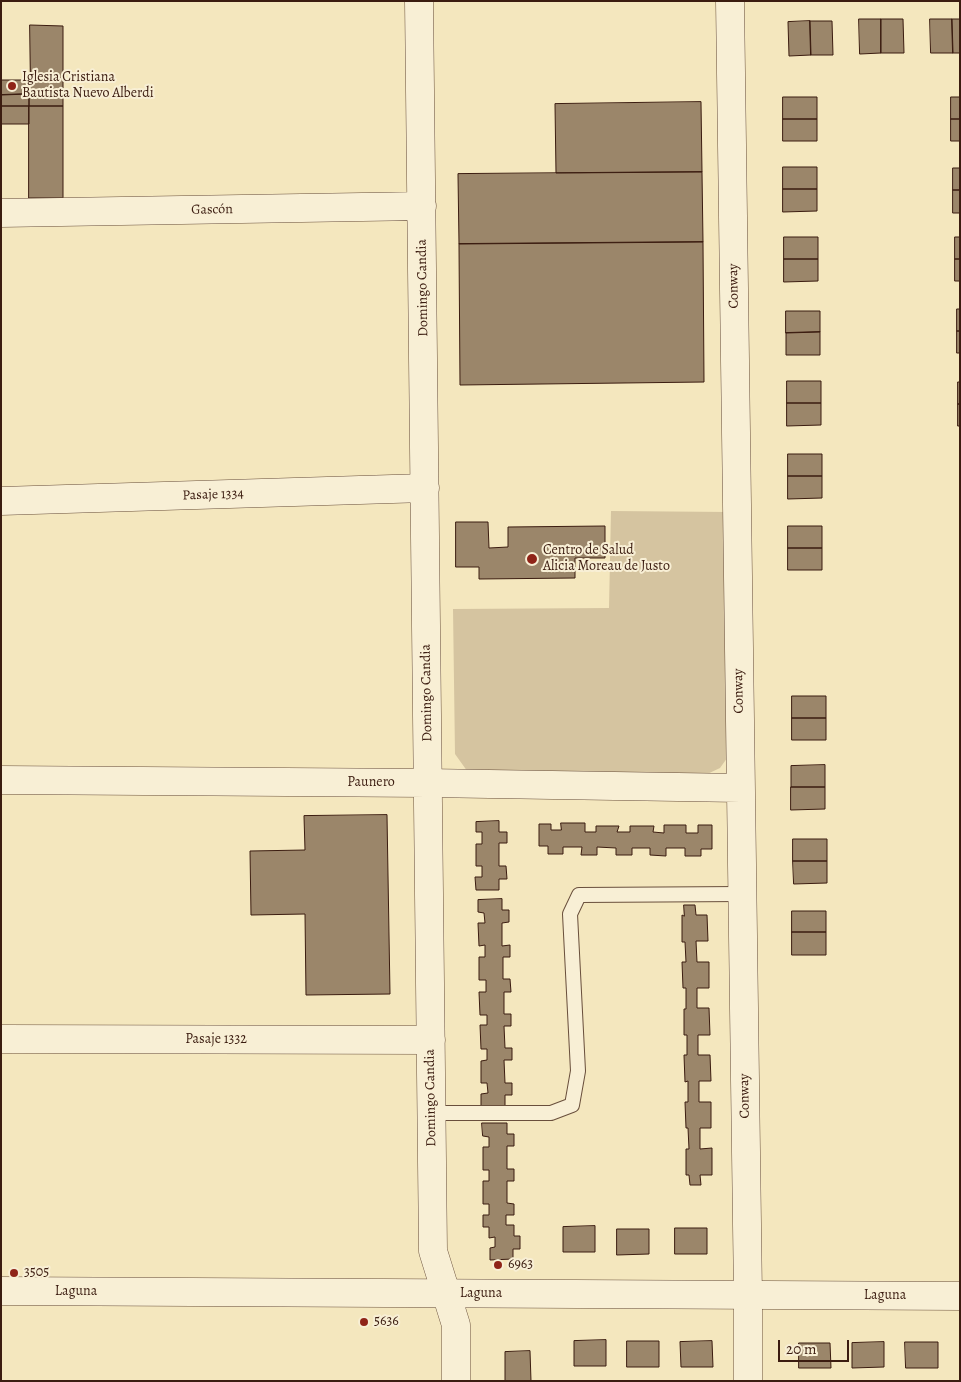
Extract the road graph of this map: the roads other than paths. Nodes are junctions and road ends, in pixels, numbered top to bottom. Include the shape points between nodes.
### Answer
1 (419, 1) edge
2 (730, 1) edge
3 (422, 206) junction
4 (1, 213) edge
5 (425, 488) junction
6 (1, 501) edge
7 (1, 780) edge
8 (428, 783) junction
9 (740, 788) junction
10 (742, 894) junction
11 (1, 1039) edge
12 (431, 1040) junction
13 (431, 1113) junction
14 (1, 1291) edge
15 (447, 1293) junction
16 (748, 1295) junction
17 (960, 1296) edge
18 (456, 1381) edge
19 (748, 1381) edge

1 - 3 street, Domingo Candia
2 - 9 street, Conway
3 - 4 street, Gascón
3 - 5 street, Domingo Candia
5 - 6 street, Pasaje 1334
5 - 8 street, Domingo Candia
7 - 8 street, Paunero
8 - 9 street, Paunero
8 - 12 street, Domingo Candia
9 - 10 street, Conway
10 - 13 lane via 579,895 570,914 578,1071 572,1105 551,1113
10 - 16 street, Conway
11 - 12 street, Pasaje 1332
12 - 13 street, Domingo Candia
13 - 15 street, Domingo Candia via 433,1251
14 - 15 street, Laguna
15 - 16 street, Laguna
15 - 18 street, Domingo Candia via 456,1325
16 - 17 street, Laguna
16 - 19 street, Conway

